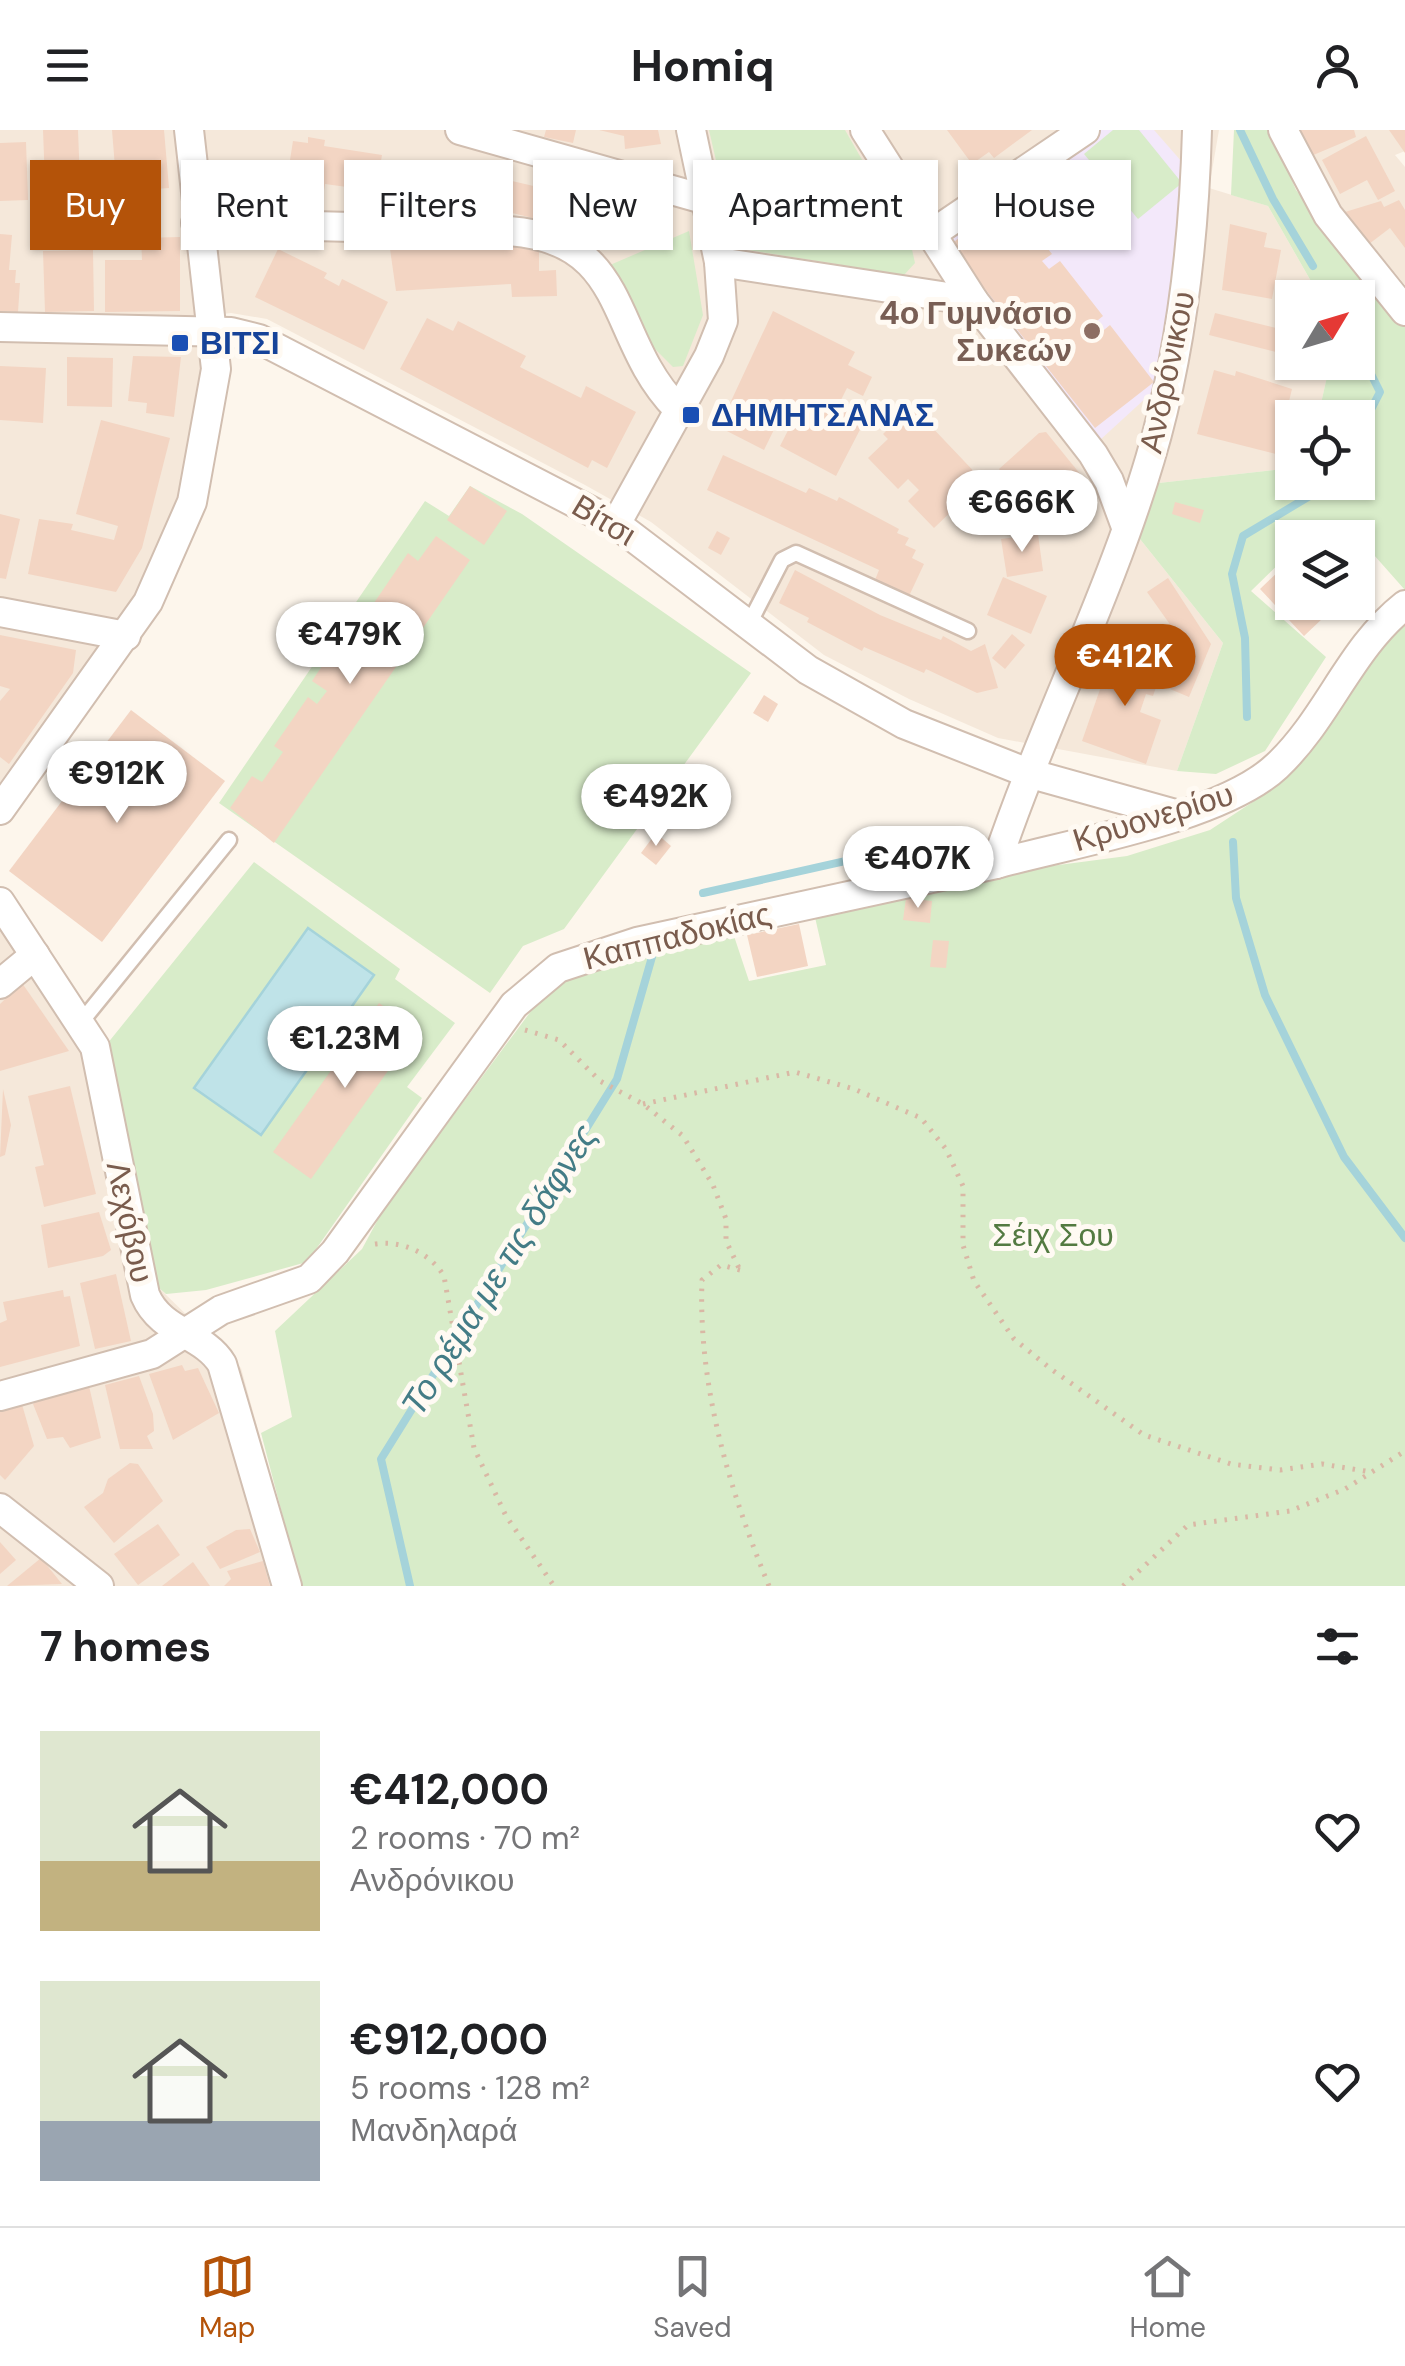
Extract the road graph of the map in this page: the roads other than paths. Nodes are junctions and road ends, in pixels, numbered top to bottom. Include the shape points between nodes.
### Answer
1 (188, 130) edge
2 (460, 130) edge
3 (691, 130) edge
4 (865, 130) edge
5 (1085, 130) edge
6 (1197, 130) edge
7 (1284, 130) edge
8 (191, 160) edge
9 (698, 160) edge
10 (884, 160) edge
11 (693, 196) edge
12 (324, 226) edge
13 (938, 230) edge
14 (938, 247) edge
15 (200, 250) edge
16 (716, 250) edge
17 (718, 262) junction
18 (974, 301) junction
19 (1403, 306) edge
20 (0, 327) edge
21 (211, 331) junction
22 (676, 408) junction
23 (616, 524) junction
24 (1126, 527) junction
25 (1405, 605) edge
26 (0, 612) edge
27 (749, 624) junction
28 (968, 631) dead end
29 (126, 636) junction
30 (1028, 773) junction
31 (0, 810) edge
32 (1175, 814) junction
33 (228, 840) dead end
34 (996, 864) junction
35 (0, 902) edge
36 (35, 955) junction
37 (0, 984) edge
38 (82, 1022) junction
39 (183, 1335) junction
40 (0, 1396) edge
41 (0, 1508) edge
42 (99, 1586) edge
43 (287, 1586) edge

1 - 8 street
2 - 11 street
3 - 9 street
4 - 10 street
5 - 13 street
6 - 24 street, Ανδρόνικου via 1182,318 1158,429
7 - 19 street via 1328,216
12 - 22 street via 556,238 601,276
14 - 18 street
15 - 21 street
16 - 17 street
17 - 18 street
17 - 22 street via 721,330
18 - 24 street via 1093,454
20 - 21 street, Βίτσι
21 - 23 street, Βίτσι via 271,344
21 - 29 street via 214,395 192,502 162,576
22 - 23 street
23 - 27 street, Βίτσι
24 - 30 street, Ανδρόνικου
25 - 32 street, Κρυονερίου via 1371,636 1326,708 1276,767 1235,794
26 - 29 street
27 - 28 lane via 780,563 796,553
27 - 30 street, Βίτσι via 808,670 872,707
29 - 31 street
30 - 32 street, Βίτσι
30 - 34 street
32 - 34 street, Κρυονερίου
33 - 38 lane
34 - 39 street, Καππαδοκίας via 596,953 542,978 310,1279 232,1306
35 - 36 street, Λεχόβου
36 - 37 street
36 - 38 street, Λεχόβου
38 - 39 street, Λεχόβου via 94,1047 145,1295 158,1318
39 - 40 street, Καππαδοκίας via 139,1359
39 - 43 street, Λεχόβου via 222,1364
41 - 42 street

